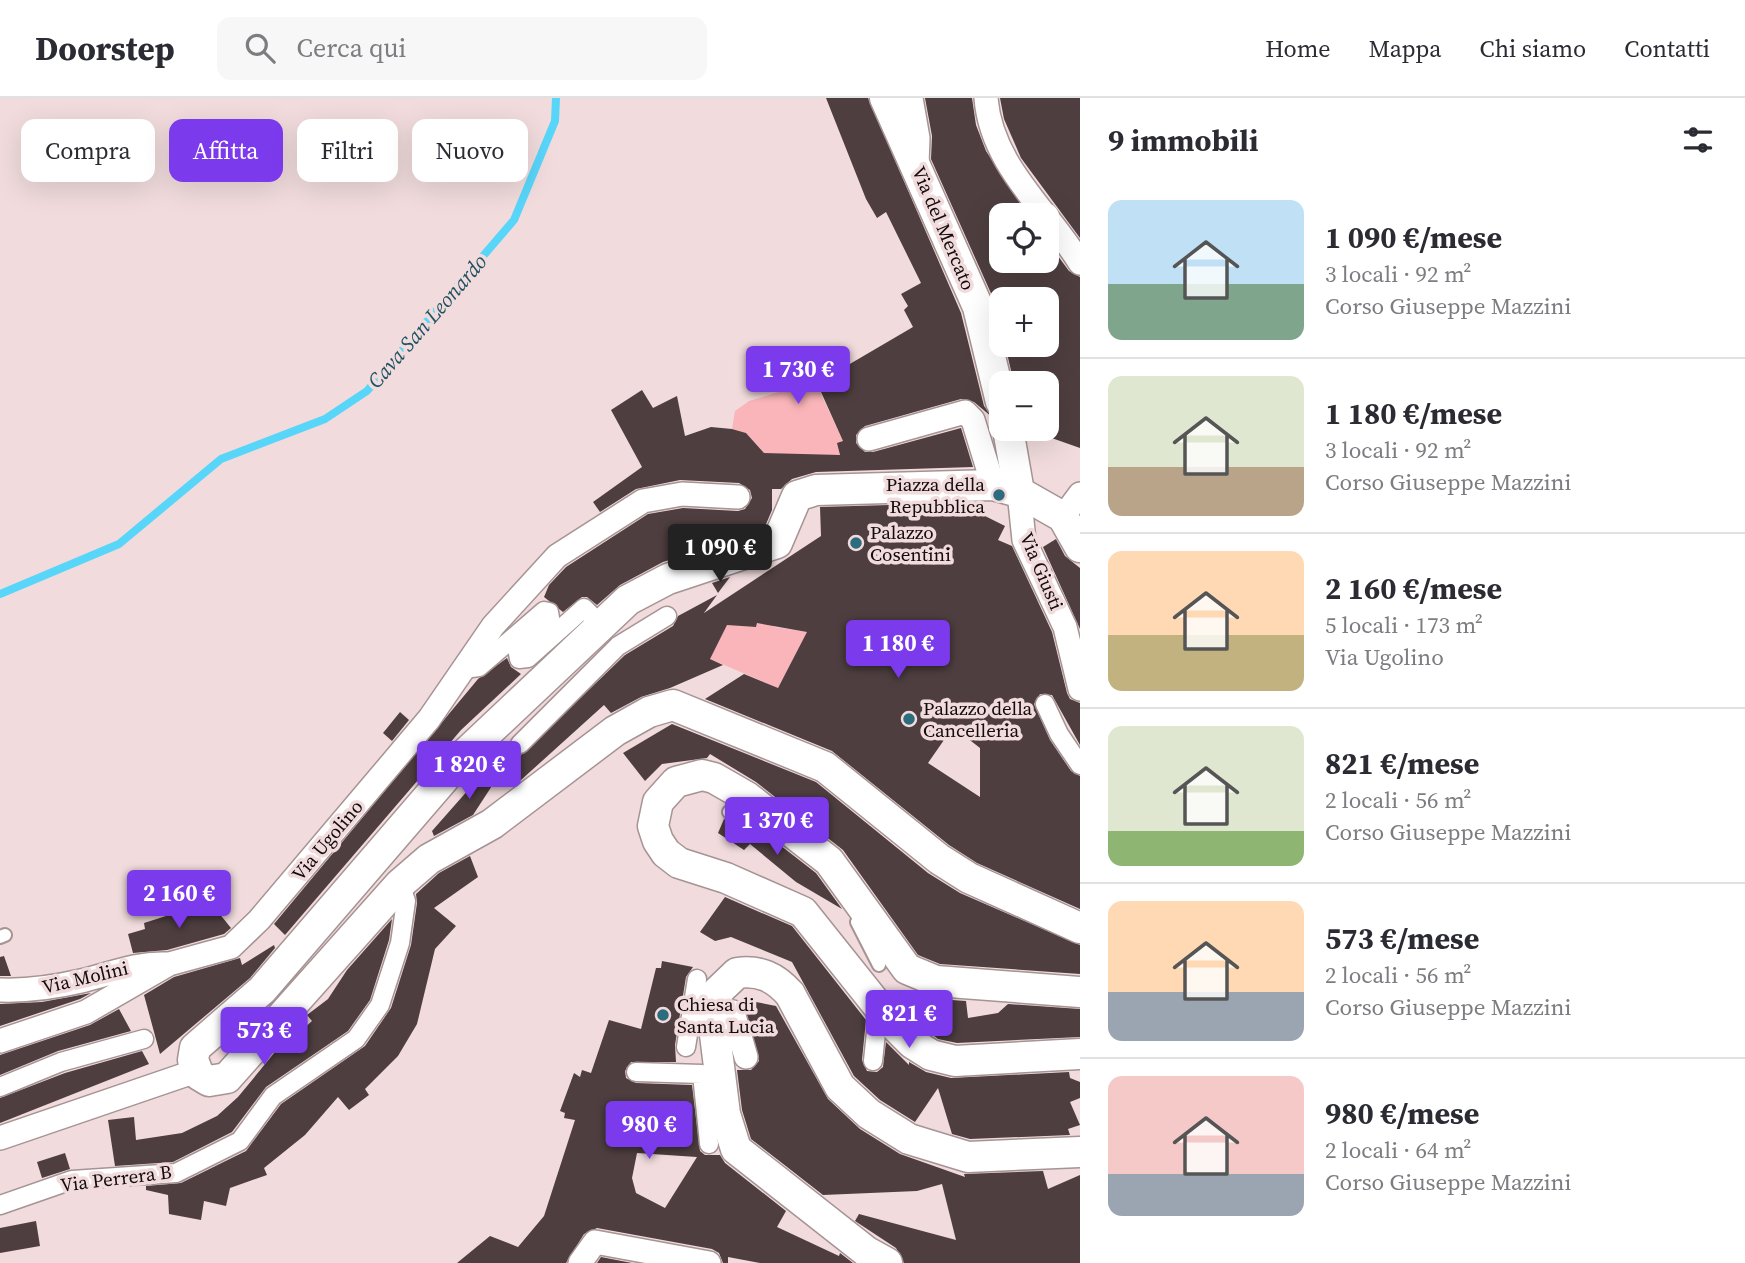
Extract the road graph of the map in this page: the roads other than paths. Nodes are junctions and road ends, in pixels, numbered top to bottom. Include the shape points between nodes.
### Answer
1 (886, 98) edge
2 (911, 98) edge
3 (986, 98) edge
4 (917, 164) junction
5 (1080, 263) edge
6 (993, 371) edge
7 (869, 439) dead end
8 (1004, 462) edge
9 (738, 497) dead end
10 (1071, 506) edge
11 (1080, 547) edge
12 (667, 616) dead end
13 (600, 624) junction
14 (464, 669) junction
15 (1080, 689) edge
16 (1045, 704) dead end
17 (520, 744) dead end
18 (1080, 765) edge
19 (730, 812) dead end
20 (400, 884) junction
21 (1080, 928) edge
22 (169, 964) junction
23 (879, 965) dead end
24 (697, 979) dead end
25 (0, 990) edge
26 (1080, 992) edge
27 (733, 1012) dead end
28 (877, 1023) dead end
29 (145, 1039) dead end
30 (0, 1041) edge
31 (686, 1047) dead end
32 (1080, 1054) edge
33 (746, 1057) dead end
34 (873, 1061) dead end
35 (196, 1071) junction
36 (636, 1072) dead end
37 (0, 1087) edge
38 (0, 1138) edge
39 (709, 1144) dead end
40 (1080, 1152) edge
41 (0, 1205) edge
42 (580, 1263) edge
43 (709, 1263) edge
44 (887, 1263) edge

1 - 4 street, Via del Mercato
2 - 4 street via 919,138
3 - 5 street via 990,129 1013,174
4 - 6 street, Via del Mercato via 978,307
7 - 8 street, Via Giusti via 965,412
8 - 10 street
8 - 13 street via 916,487 816,490 797,496 777,543 668,579 628,600
8 - 15 street, Via Giusti via 1024,540 1065,627
9 - 14 street, Via Ugolino via 661,496 602,524 557,556 493,625
10 - 11 street
12 - 17 street via 618,646
13 - 14 street via 584,608 528,658 519,659 517,648 550,618 544,611 479,667
13 - 35 street via 467,752 262,990 200,1043 193,1055
14 - 22 street, Via Ugolino via 429,719 259,920 231,947
16 - 18 street
19 - 23 lane via 757,824 819,868 852,912
20 - 21 street via 429,859 492,824 615,731 673,705 825,766 939,859
20 - 35 street via 232,1074 215,1081
20 - 41 street, Via Perrera B via 406,901 400,943 380,1005 356,1039 273,1096 240,1141 176,1173 72,1180
22 - 25 street, Via Molini via 141,963 80,981
22 - 30 street, Via Ugolino via 86,1012
24 - 31 street
26 - 32 street via 936,981 907,969 829,861 747,797 702,775 676,782 657,802 653,826 666,853 679,863 803,912 890,1021 930,1055 955,1061
27 - 33 street
28 - 34 street
29 - 37 street via 61,1062
35 - 38 street
36 - 39 street via 702,1074
40 - 44 street via 968,1157 909,1139 869,1114 840,1087 779,982 758,973 737,973 713,995 712,1011 725,1114 736,1149
42 - 43 street via 595,1242

